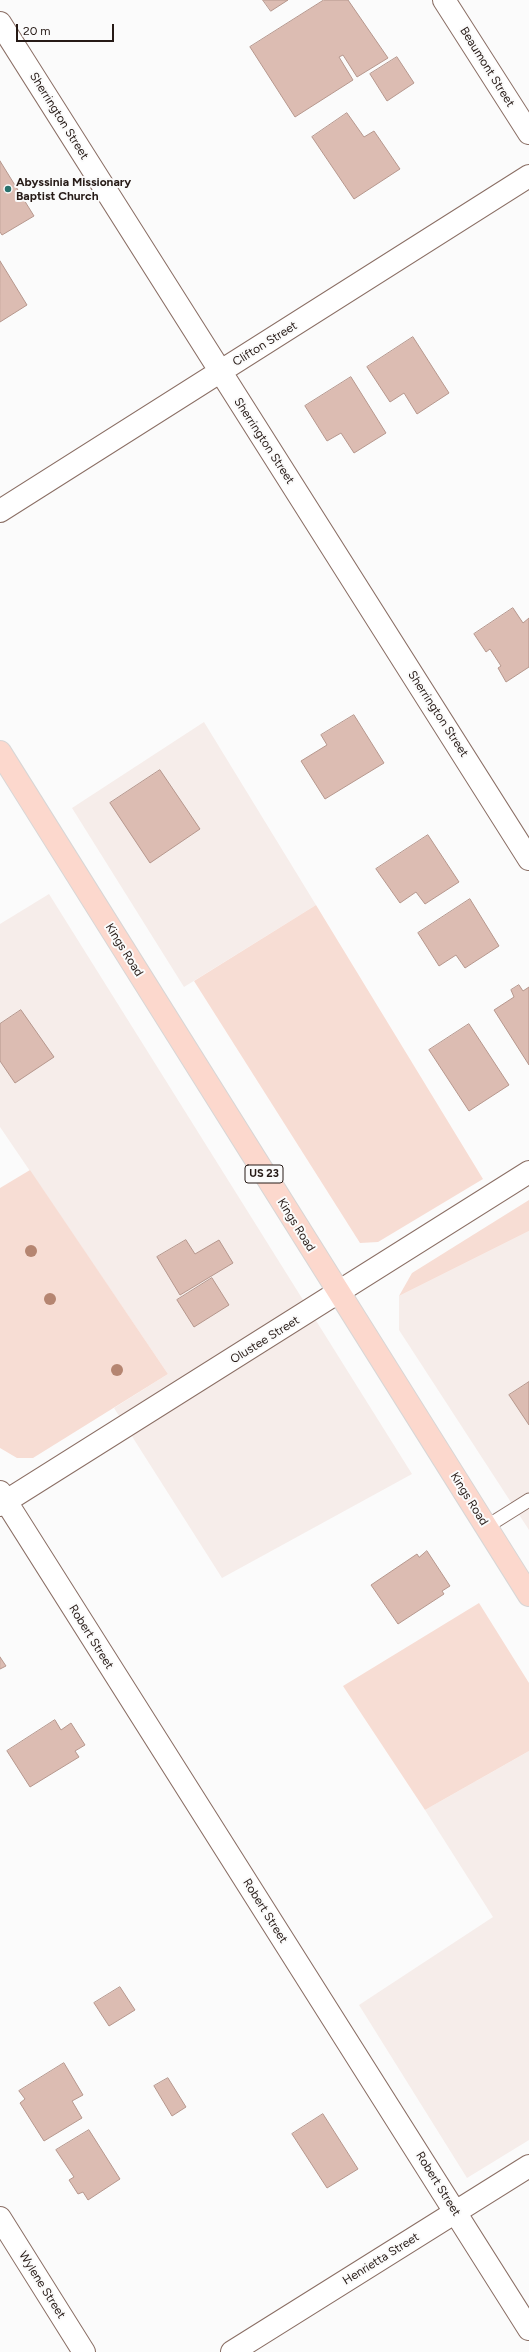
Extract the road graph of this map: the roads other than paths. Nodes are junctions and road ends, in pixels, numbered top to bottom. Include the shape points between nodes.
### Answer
1 (444, 0) edge
2 (0, 23) edge
3 (529, 133) edge
4 (529, 176) edge
5 (220, 372) junction
6 (0, 511) edge
7 (0, 752) edge
8 (529, 858) edge
9 (529, 1172) edge
10 (339, 1293) junction
11 (2, 1500) edge
12 (529, 1500) edge
13 (486, 1527) junction
14 (529, 1595) edge
15 (529, 2166) edge
16 (456, 2212) junction
17 (0, 2218) edge
18 (529, 2329) edge
19 (84, 2352) edge
20 (232, 2352) edge

1 - 3 street, Beaumont Street
2 - 5 street, Sherrington Street
4 - 5 street, Clifton Street
5 - 6 street, Clifton Street
5 - 8 street, Sherrington Street
7 - 10 main road, Kings Road / US 23
9 - 10 street, Olustee Street
10 - 11 street, Olustee Street
10 - 13 main road, Kings Road / US 23
11 - 16 street, Robert Street
12 - 13 lane
13 - 14 main road, Kings Road / US 23
15 - 16 street, Henrietta Street
16 - 18 street, Robert Street
16 - 20 street, Henrietta Street
17 - 19 street, Wylene Street

